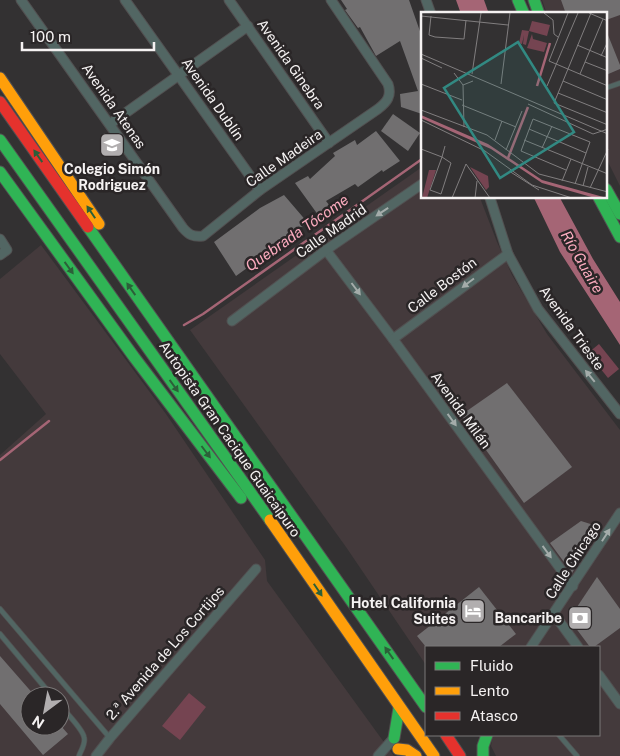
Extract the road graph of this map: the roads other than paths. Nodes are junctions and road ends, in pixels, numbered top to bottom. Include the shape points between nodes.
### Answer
1 (21, 0) edge
2 (125, 0) edge
3 (229, 0) edge
4 (331, 0) edge
5 (426, 0) edge
6 (518, 0) edge
7 (534, 0) edge
8 (430, 12) edge
9 (523, 12) edge
10 (538, 12) edge
11 (248, 26) junction
12 (179, 76) junction
13 (0, 78) edge
14 (620, 83) edge
15 (608, 87) edge
16 (0, 102) edge
17 (110, 124) junction
18 (0, 140) edge
19 (329, 143) junction
20 (0, 174) edge
21 (421, 185) edge
22 (260, 190) junction
23 (608, 193) edge
24 (490, 199) edge
25 (600, 199) edge
26 (620, 214) edge
27 (182, 228) joint
28 (620, 237) edge
29 (0, 239) edge
30 (326, 250) junction
31 (4, 253) edge
32 (508, 254) junction
33 (232, 321) dead end
34 (393, 339) junction
35 (169, 344) junction
36 (620, 414) edge
37 (620, 513) edge
38 (256, 569) dead end
39 (306, 573) junction
40 (573, 586) junction
41 (0, 609) edge
42 (554, 614) junction
43 (0, 634) edge
44 (533, 646) edge
45 (577, 646) edge
46 (600, 676) edge
47 (44, 686) edge
48 (422, 696) edge
49 (620, 704) edge
50 (399, 708) junction
51 (70, 717) edge
52 (447, 736) edge
53 (486, 736) edge
54 (560, 736) edge
55 (110, 738) junction
56 (394, 738) joint
57 (394, 753) edge
58 (79, 756) edge
59 (96, 756) edge
60 (378, 756) edge
61 (416, 756) edge
62 (434, 756) edge
63 (460, 756) edge
64 (483, 756) edge
65 (577, 756) edge

1 - 17 street, Avenida Atenas
2 - 12 street, Avenida Dublín
3 - 11 street, Avenida Ginebra
4 - 19 street, Calle Madeira via 388,84 390,94 386,103
5 - 8 street
6 - 9 main road
7 - 10 main road
11 - 12 street
11 - 19 street, Avenida Ginebra
12 - 17 street
12 - 22 street, Avenida Dublín
35 -> 13 main road via 164,322
14 - 15 lane
35 -> 16 main road, Autopista Gran Cacique Guaicaipuro
17 - 27 street, Avenida Atenas
18 -> 39 main road, Autopista Gran Cacique Guaicaipuro
19 - 22 street, Calle Madeira
20 -> 39 main road via 255,517
21 -> 30 street, Calle Madrid
22 - 27 street, Calle Madeira via 202,236 195,237
23 - 26 main road
24 - 32 street, Avenida Trieste
25 - 28 main road
29 - 31 street
30 - 33 street, Calle Madrid
30 -> 34 street, Avenida Milán
32 -> 34 street, Calle Bostón
36 -> 32 street, Avenida Trieste via 538,309
34 -> 40 street, Avenida Milán
48 -> 35 main road, Autopista Gran Cacique Guaicaipuro
40 -> 37 street, Calle Chicago
38 - 55 street, 2.ª Avenida de Los Cortijos
39 -> 50 main road, Autopista Gran Cacique Guaicaipuro
40 - 42 street, Calle Chicago
41 - 55 lane
42 - 44 street, Calle Chicago
42 - 45 street
43 - 47 lane
46 - 49 street
50 - 56 main road
50 - 62 main road, Autopista Gran Cacique Guaicaipuro
51 - 58 lane via 85,738
52 - 63 main road
53 - 64 main road
54 - 65 lane
55 - 59 street, 2.ª Avenida de Los Cortijos
56 - 60 street
57 - 61 main road via 407,750

